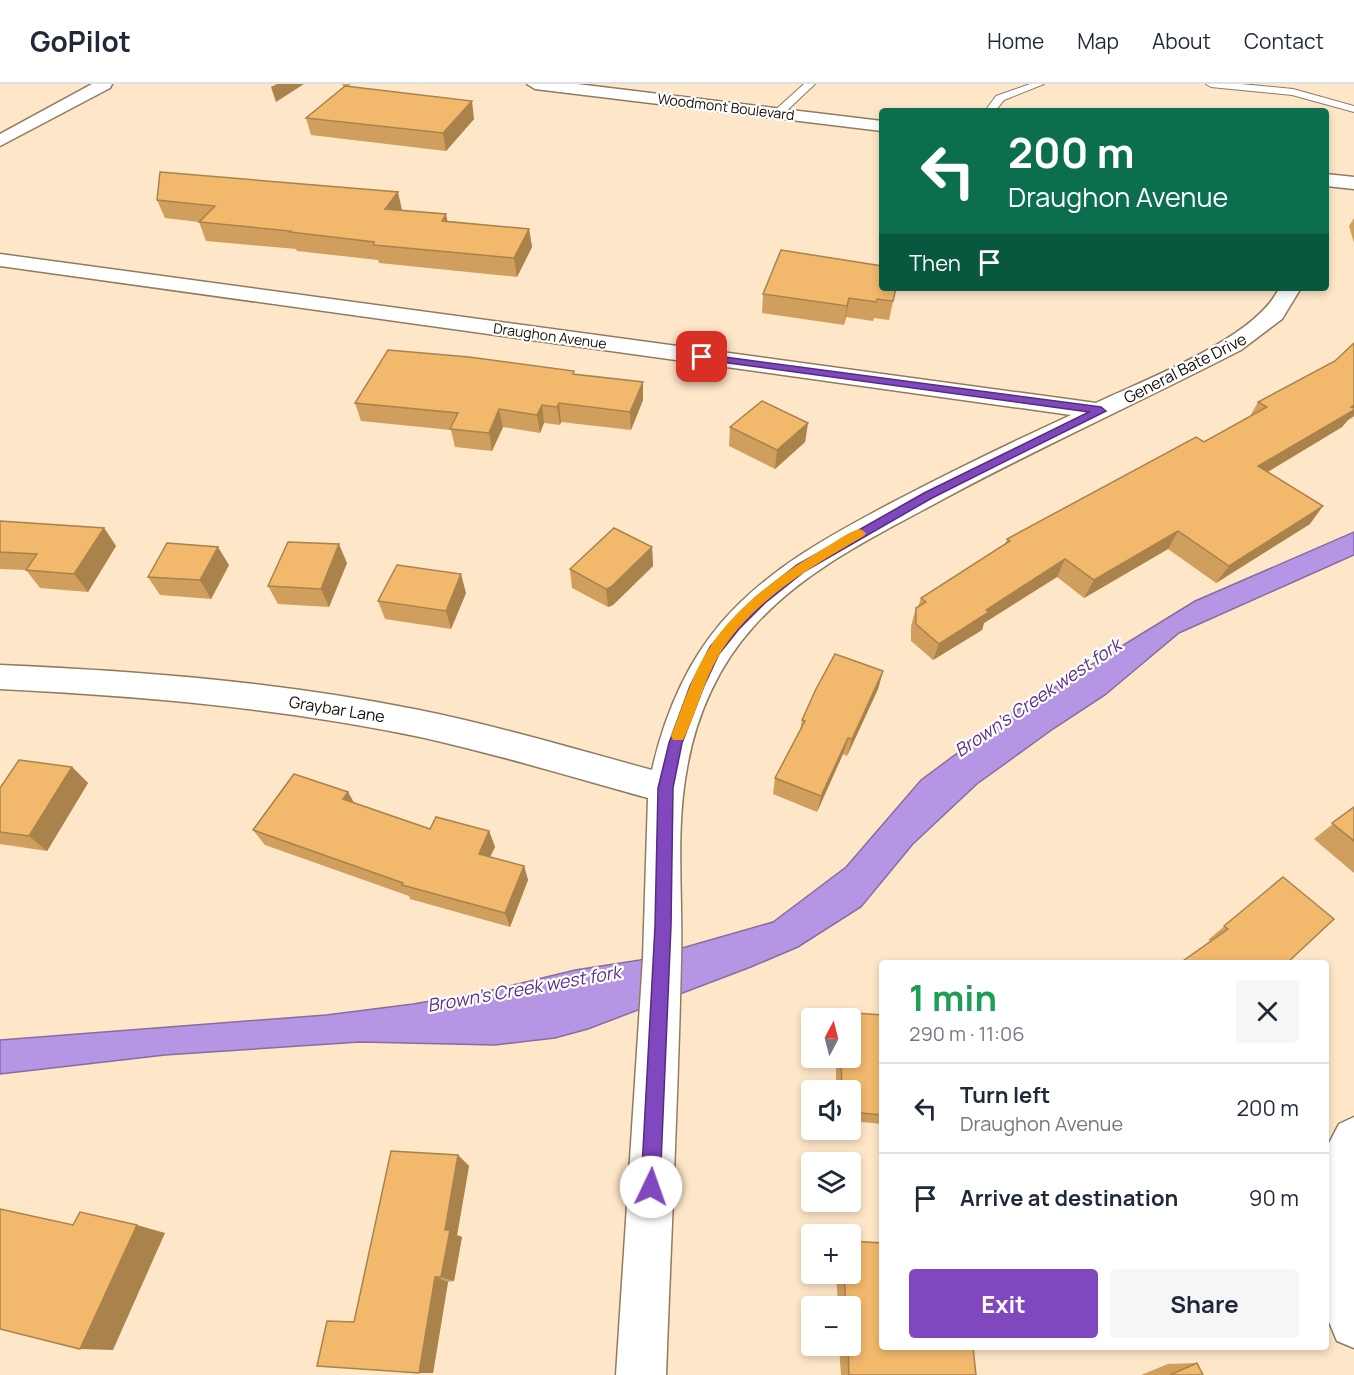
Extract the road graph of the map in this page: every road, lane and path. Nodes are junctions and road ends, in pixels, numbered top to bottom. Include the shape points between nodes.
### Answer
1 (104, 84) edge
2 (535, 84) edge
3 (810, 84) edge
4 (1039, 84) edge
5 (1211, 84) edge
6 (992, 108) edge
7 (1354, 109) edge
8 (777, 114) junction
9 (879, 126) edge
10 (0, 141) edge
11 (1329, 180) edge
12 (1354, 183) edge
13 (0, 260) edge
14 (1288, 291) edge
15 (1101, 411) junction
16 (0, 677) edge
17 (665, 788) junction
18 (1354, 1139) edge
19 (1329, 1214) edge
20 (1329, 1233) edge
21 (1354, 1324) edge
22 (641, 1375) edge

1 - 10 street
2 - 8 street, Woodmont Boulevard
3 - 8 lane
4 - 6 lane via 1000,98
5 - 7 lane via 1293,92
8 - 9 street, Woodmont Boulevard
11 - 12 street
13 - 15 street, Draughon Avenue
14 - 15 street, General Bate Drive via 1278,311 1251,334
15 - 17 street, General Bate Drive via 928,495 801,568 760,600 714,651 676,743
16 - 17 street, Graybar Lane via 281,700 384,717 463,733
17 - 22 street, General Bate Drive via 663,926
18 - 19 street via 1331,1191
20 - 21 street via 1334,1269

